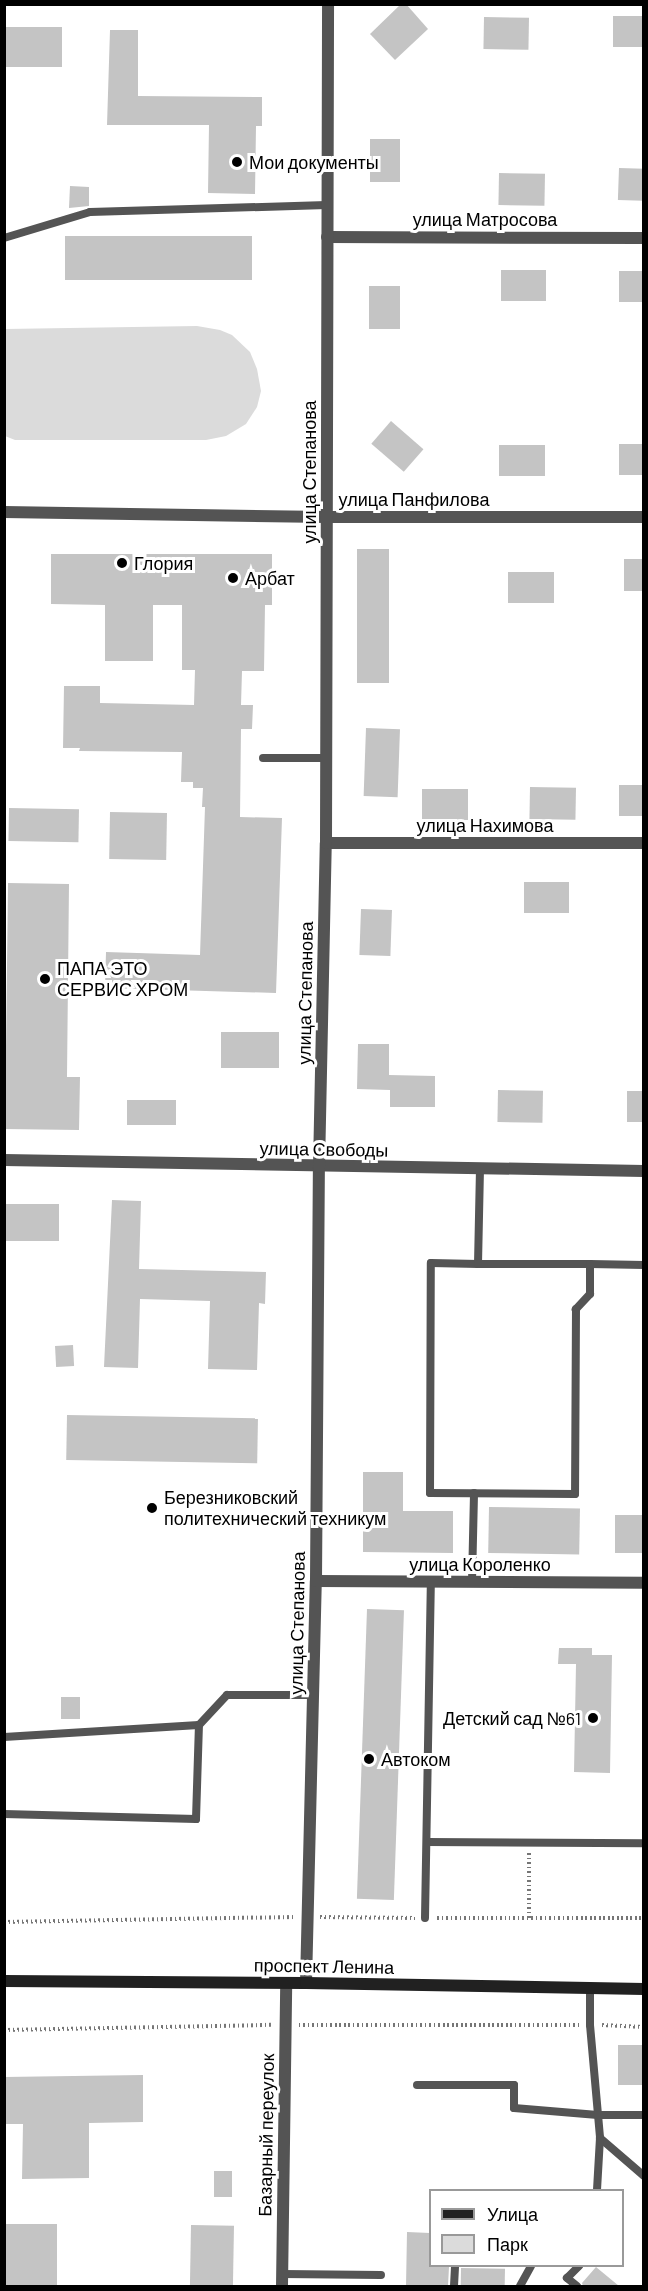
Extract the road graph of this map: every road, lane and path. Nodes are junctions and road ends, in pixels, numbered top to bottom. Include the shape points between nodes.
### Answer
1 (328, 4) edge
2 (327, 204) junction
3 (327, 237) junction
4 (4, 238) edge
5 (644, 238) edge
6 (4, 512) edge
7 (327, 517) junction
8 (644, 517) edge
9 (263, 758) dead end
10 (326, 758) junction
11 (326, 843) junction
12 (644, 843) edge
13 (4, 1160) edge
14 (319, 1167) junction
15 (480, 1170) junction
16 (644, 1171) edge
17 (478, 1264) junction
18 (590, 1264) junction
19 (644, 1265) edge
20 (474, 1493) junction
21 (316, 1581) junction
22 (431, 1581) junction
23 (472, 1582) junction
24 (644, 1583) edge
25 (314, 1695) junction
26 (199, 1725) junction
27 (4, 1737) edge
28 (4, 1814) edge
29 (427, 1842) junction
30 (529, 1843) junction
31 (644, 1843) edge
32 (425, 1918) dead end
33 (529, 1918) dead end
34 (4, 1981) edge
35 (286, 1983) junction
36 (306, 1983) junction
37 (590, 1989) junction
38 (644, 1989) edge
39 (590, 2025) junction
40 (644, 2026) edge
41 (417, 2085) dead end
42 (598, 2115) junction
43 (644, 2115) edge
44 (600, 2138) junction
45 (644, 2176) edge
46 (597, 2189) edge
47 (454, 2267) edge
48 (530, 2267) edge
49 (577, 2267) edge
50 (381, 2275) dead end
51 (282, 2280) edge
52 (454, 2286) edge
53 (520, 2286) edge
54 (577, 2286) edge

1 - 2 street, улица Степанова
2 - 3 street, улица Степанова
2 - 4 lane via 90,212
3 - 5 street, улица Матросова
3 - 7 street, улица Степанова
6 - 7 street, улица Панфилова
7 - 8 street, улица Панфилова
7 - 10 street, улица Степанова
9 - 10 lane
10 - 11 street, улица Степанова
11 - 12 street, улица Нахимова
11 - 14 street, улица Степанова
13 - 14 street, улица Свободы
14 - 15 street, улица Свободы
14 - 21 street, улица Степанова
15 - 16 street, улица Свободы
15 - 17 lane
17 - 18 lane
17 - 20 lane via 431,1263 430,1493
18 - 19 lane
18 - 20 lane via 590,1294 576,1309 575,1494
20 - 23 lane
21 - 22 street, улица Короленко
21 - 25 street, улица Степанова
22 - 23 street, улица Короленко
22 - 29 lane
23 - 24 street, улица Короленко
25 - 26 lane via 227,1695
25 - 36 street, улица Степанова
26 - 27 lane
26 - 28 lane via 196,1818
29 - 30 lane
29 - 32 lane
30 - 31 lane
30 - 33 path
34 - 35 main road, проспект Ленина
35 - 36 main road, проспект Ленина
35 - 51 street, Базарный переулок
36 - 37 main road, проспект Ленина
37 - 38 main road, проспект Ленина
37 - 39 lane
39 - 40 path
39 - 42 lane
41 - 42 lane via 514,2085 514,2108
42 - 43 lane
42 - 44 lane
44 - 45 lane
44 - 46 lane
47 - 52 lane
48 - 53 lane
49 - 54 lane via 567,2278
50 - 51 lane

